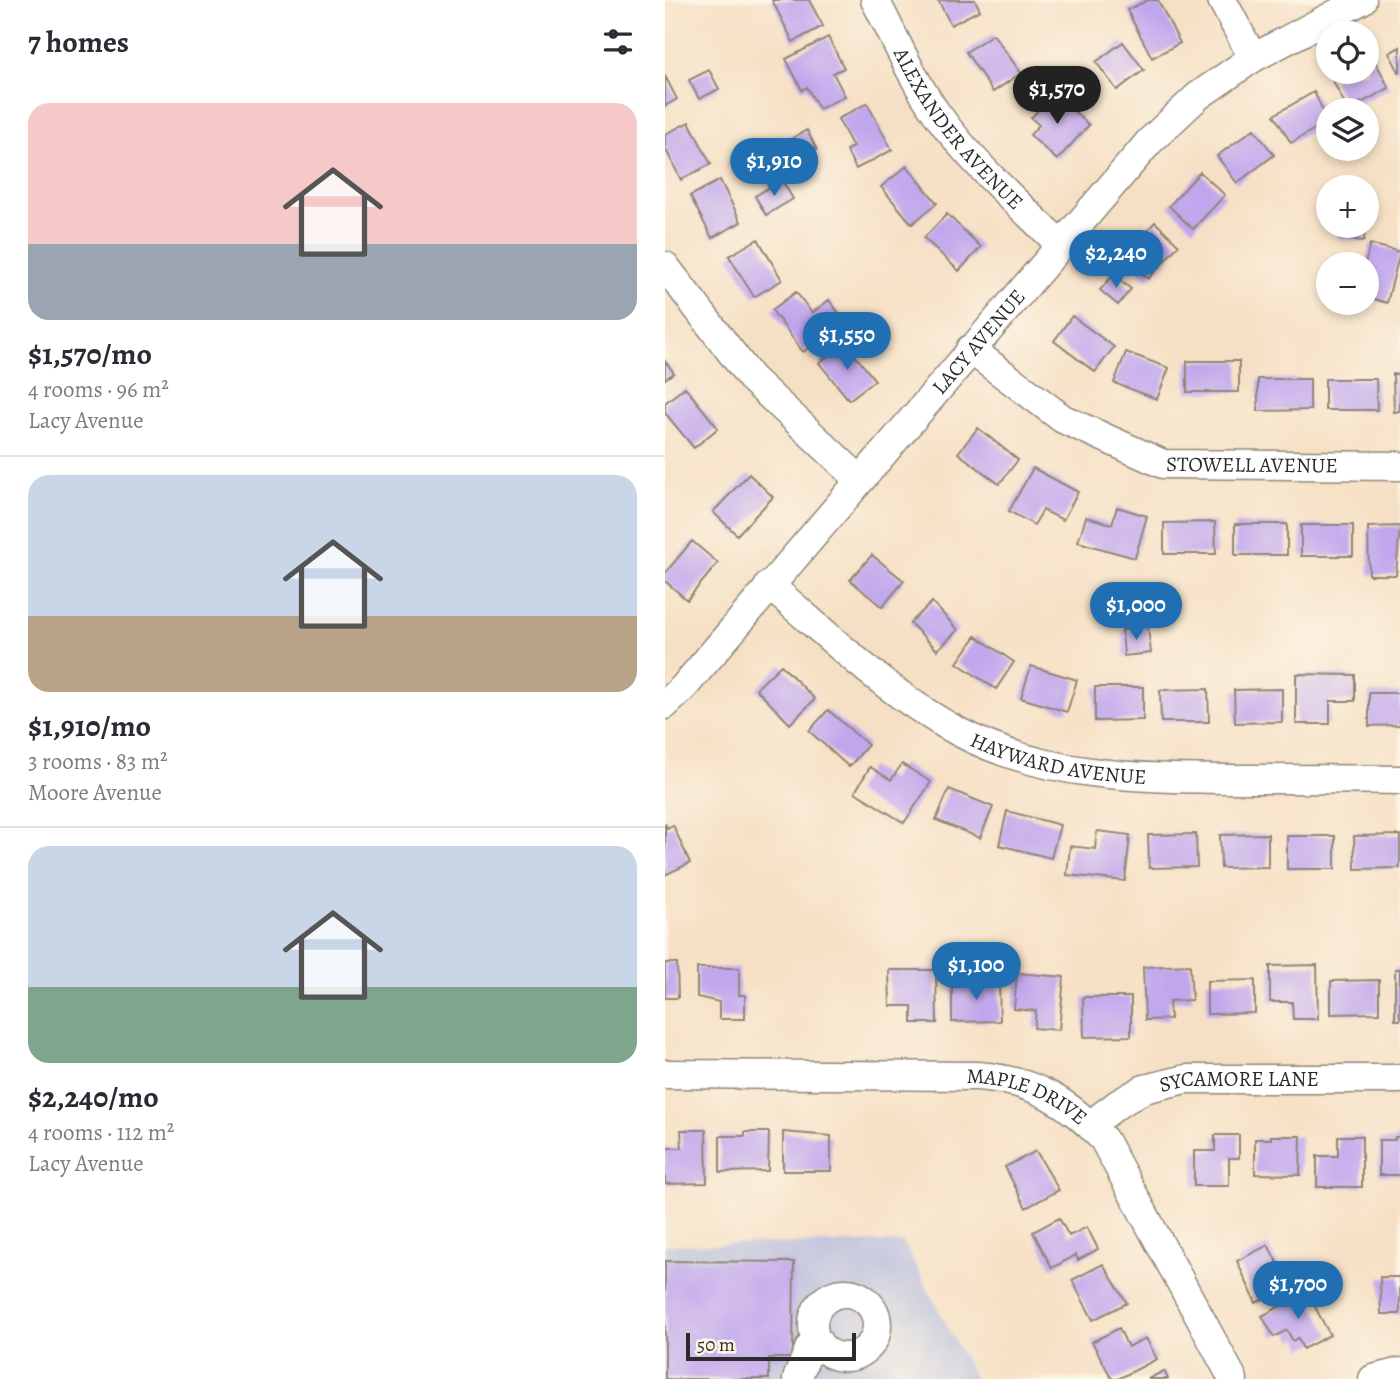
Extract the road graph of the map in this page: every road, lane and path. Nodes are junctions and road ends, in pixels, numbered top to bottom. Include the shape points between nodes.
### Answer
1 (875, 0) edge
2 (1222, 0) edge
3 (1362, 0) edge
4 (1253, 58) junction
5 (1060, 244) junction
6 (665, 266) edge
7 (970, 348) junction
8 (1400, 466) edge
9 (859, 479) junction
10 (769, 584) junction
11 (665, 705) edge
12 (1400, 780) edge
13 (665, 1074) edge
14 (1400, 1079) edge
15 (1090, 1125) junction
16 (818, 1342) dead end
17 (1400, 1372) edge
18 (797, 1379) edge
19 (1233, 1379) edge
20 (1373, 1379) edge

1 - 5 street, ALEXANDER AVENUE via 921,89 953,135
2 - 4 street
3 - 4 street, LACY AVENUE
4 - 5 street, LACY AVENUE via 1199,96 1149,142
5 - 7 street, LACY AVENUE
6 - 9 street via 751,378
7 - 8 street, STOWELL AVENUE via 1063,419 1163,464
7 - 9 street, LACY AVENUE
9 - 10 street, LACY AVENUE
10 - 11 street, LACY AVENUE
10 - 12 street, HAYWARD AVENUE via 919,708 998,750 1039,763 1153,778
13 - 15 street, MAPLE DRIVE via 995,1077 1047,1093
14 - 15 street, SYCAMORE LANE via 1187,1079 1144,1090
15 - 19 street, MAPLE DRIVE via 1112,1153
16 - 18 street via 810,1347
17 - 20 street

